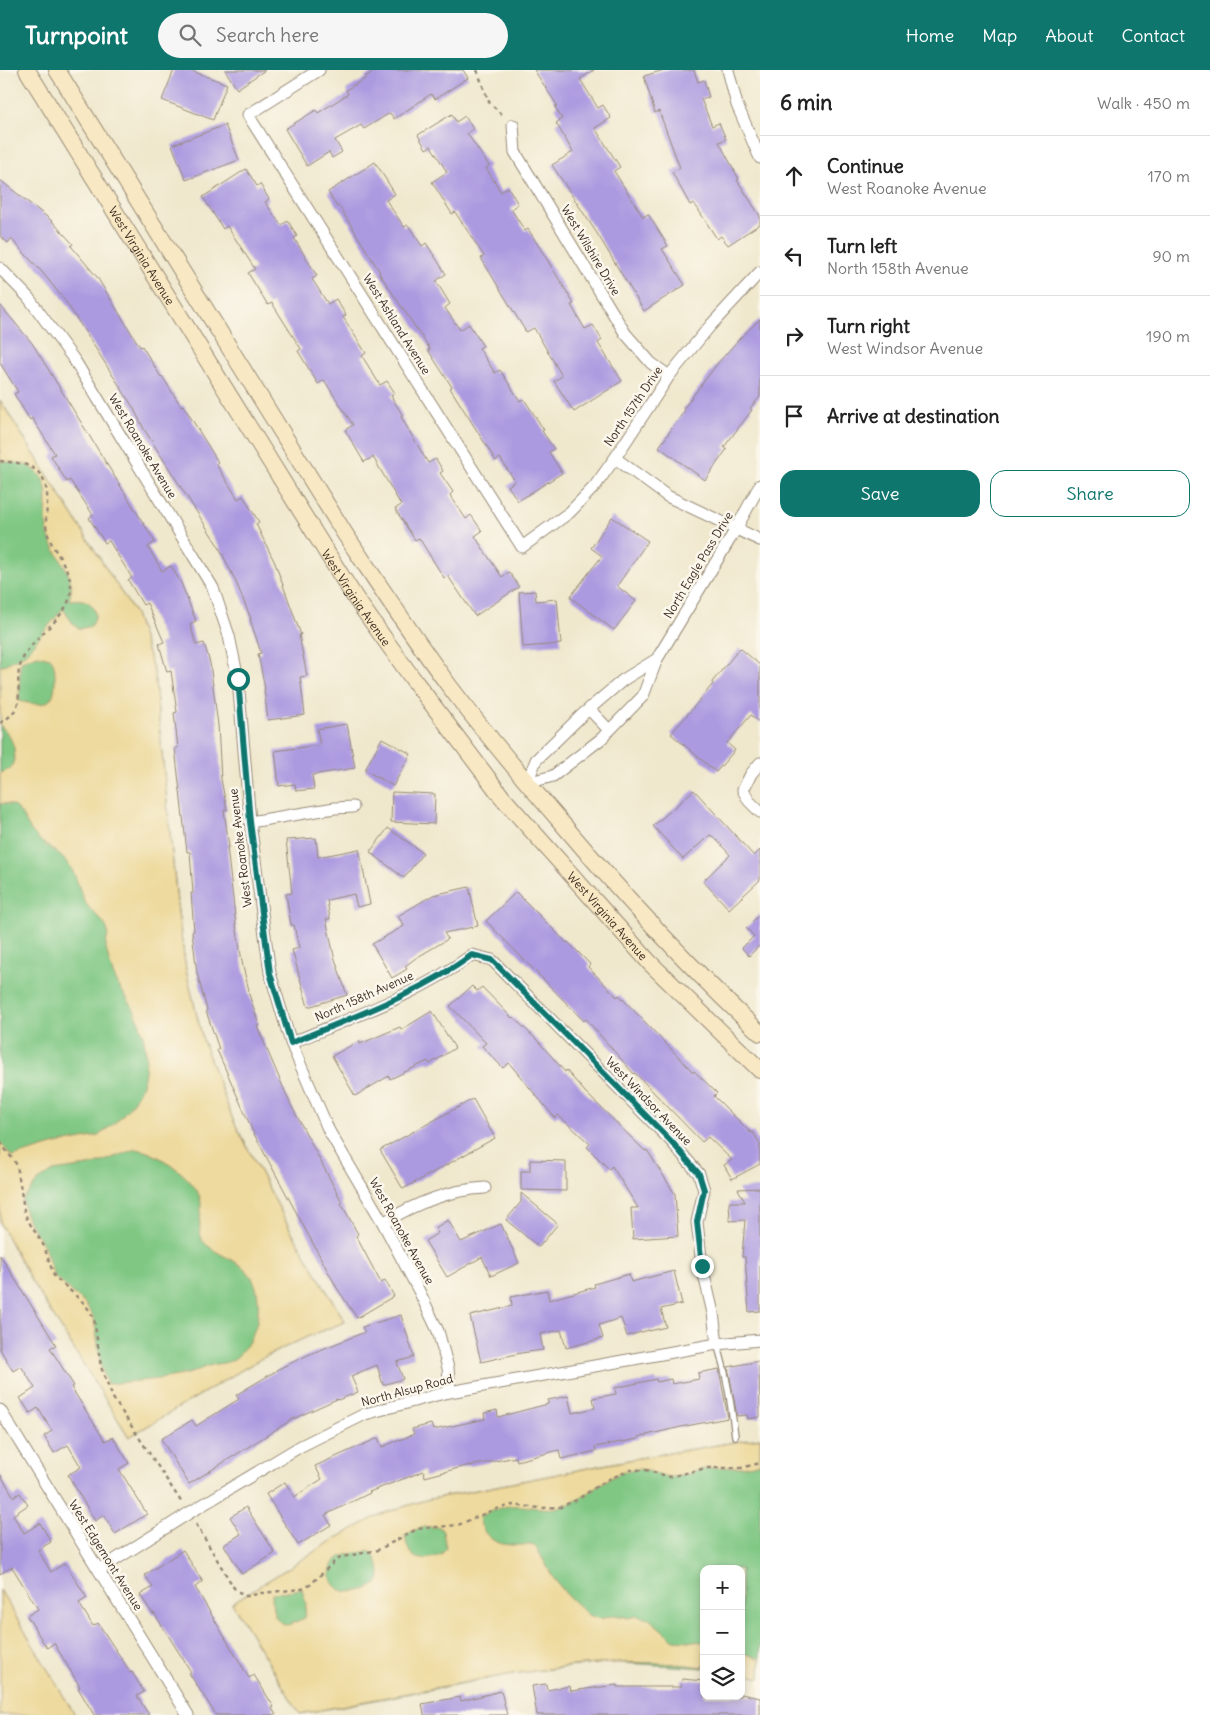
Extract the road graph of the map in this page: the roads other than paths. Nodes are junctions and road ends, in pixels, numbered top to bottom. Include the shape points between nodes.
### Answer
1 (27, 70) edge
2 (57, 70) edge
3 (319, 70) edge
4 (728, 70) edge
5 (513, 124) road end
6 (760, 158) edge
7 (0, 268) edge
8 (760, 272) edge
9 (669, 376) junction
10 (615, 458) junction
11 (760, 485) edge
12 (736, 529) junction
13 (760, 540) edge
14 (522, 547) joint
15 (657, 659) junction
16 (589, 709) junction
17 (609, 730) junction
18 (760, 763) edge
19 (527, 783) junction
20 (353, 807) dead end
21 (760, 812) edge
22 (250, 822) junction
23 (472, 955) joint
24 (760, 1033) edge
25 (291, 1043) junction
26 (760, 1070) edge
27 (485, 1188) dead end
28 (383, 1223) junction
29 (760, 1340) edge
30 (717, 1344) junction
31 (450, 1392) junction
32 (0, 1410) edge
33 (735, 1436) dead end
34 (99, 1570) junction
35 (188, 1715) edge

1 - 26 main road, West Virginia Avenue via 332,562 413,679 502,797 650,963
2 - 19 main road, West Virginia Avenue via 345,534 450,686
3 - 14 street, West Ashland Avenue via 248,115
4 - 6 street via 737,105
5 - 9 street, West Wilshire Drive via 515,152 625,333 651,363
7 - 22 street, West Roanoke Avenue via 28,297 75,361 213,588 229,636 238,679
8 - 9 street, North 157th Drive
9 - 10 street, North 157th Drive
10 - 12 street via 667,496
10 - 14 street, North 157th Drive via 595,486 570,512
11 - 12 street, North Eagle Pass Drive
12 - 13 street
12 - 15 street, North Eagle Pass Drive
15 - 16 street, North Eagle Pass Drive via 623,680
15 - 17 street, North Eagle Pass Drive via 643,696
16 - 17 street
16 - 19 street, North Eagle Pass Drive via 536,760
17 - 19 street, North Eagle Pass Drive via 553,776
18 - 21 street via 744,790
19 - 24 main road, West Virginia Avenue via 663,937
20 - 22 street
22 - 25 street, West Roanoke Avenue via 270,973
23 - 25 street, North 158th Avenue via 448,973 388,1004
23 - 30 street, West Windsor Avenue via 492,960 671,1141 699,1174 704,1190 697,1222
25 - 28 street, West Roanoke Avenue via 329,1131
27 - 28 street via 442,1195 402,1211
28 - 31 street, West Roanoke Avenue via 438,1331 448,1368
29 - 30 street, North Alsup Road
30 - 31 street, North Alsup Road
30 - 33 lane
31 - 34 street, North Alsup Road via 365,1414 301,1446
32 - 34 street, West Edgemont Avenue
34 - 35 street, West Edgemont Avenue

